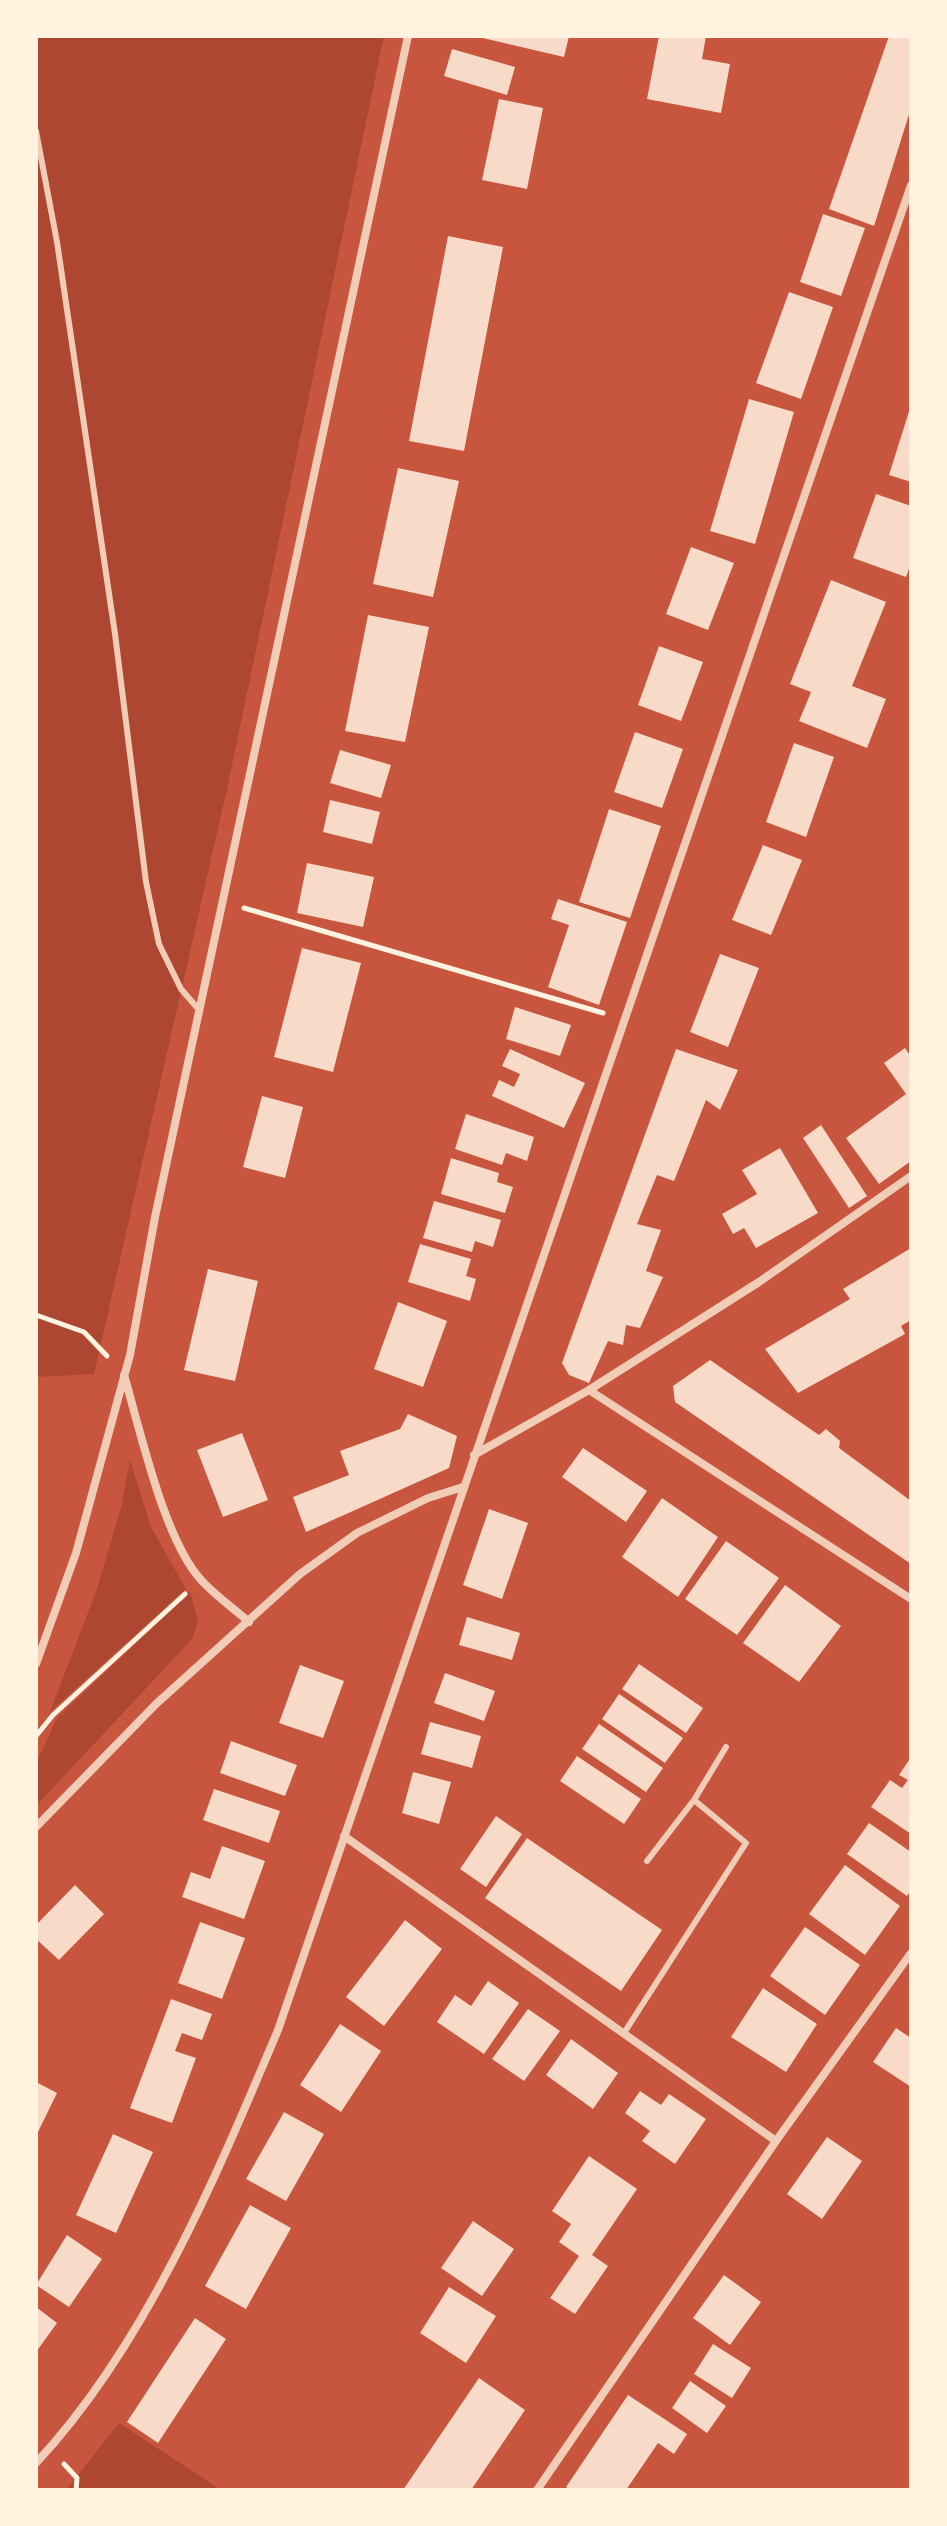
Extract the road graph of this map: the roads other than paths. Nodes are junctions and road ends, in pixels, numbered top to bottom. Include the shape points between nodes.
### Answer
1 (408, 36) edge
2 (36, 131) edge
3 (911, 185) edge
4 (200, 1011) junction
5 (911, 1176) edge
6 (124, 1374) junction
7 (589, 1390) junction
8 (474, 1455) junction
9 (463, 1487) junction
10 (911, 1599) edge
11 (249, 1622) junction
12 (36, 1664) edge
13 (726, 1747) dead end
14 (694, 1800) junction
15 (36, 1827) edge
16 (344, 1836) junction
17 (647, 1861) dead end
18 (911, 1953) edge
19 (624, 2033) junction
20 (776, 2141) junction
21 (36, 2463) edge
22 (537, 2490) edge

1 - 4 street
2 - 4 lane via 115,634 146,882 159,944 181,989
3 - 8 street
4 - 6 street
5 - 7 street via 759,1282
6 - 11 street via 165,1512 200,1579
6 - 12 street via 76,1553
7 - 8 street
7 - 10 street
8 - 9 street
9 - 11 street via 357,1533 300,1574
9 - 16 street
11 - 15 street via 156,1704
13 - 14 lane
14 - 17 lane
14 - 19 lane via 746,1843
16 - 19 street
16 - 21 street via 278,2030 224,2158 165,2275 106,2373
18 - 20 street
19 - 20 street
20 - 22 street

